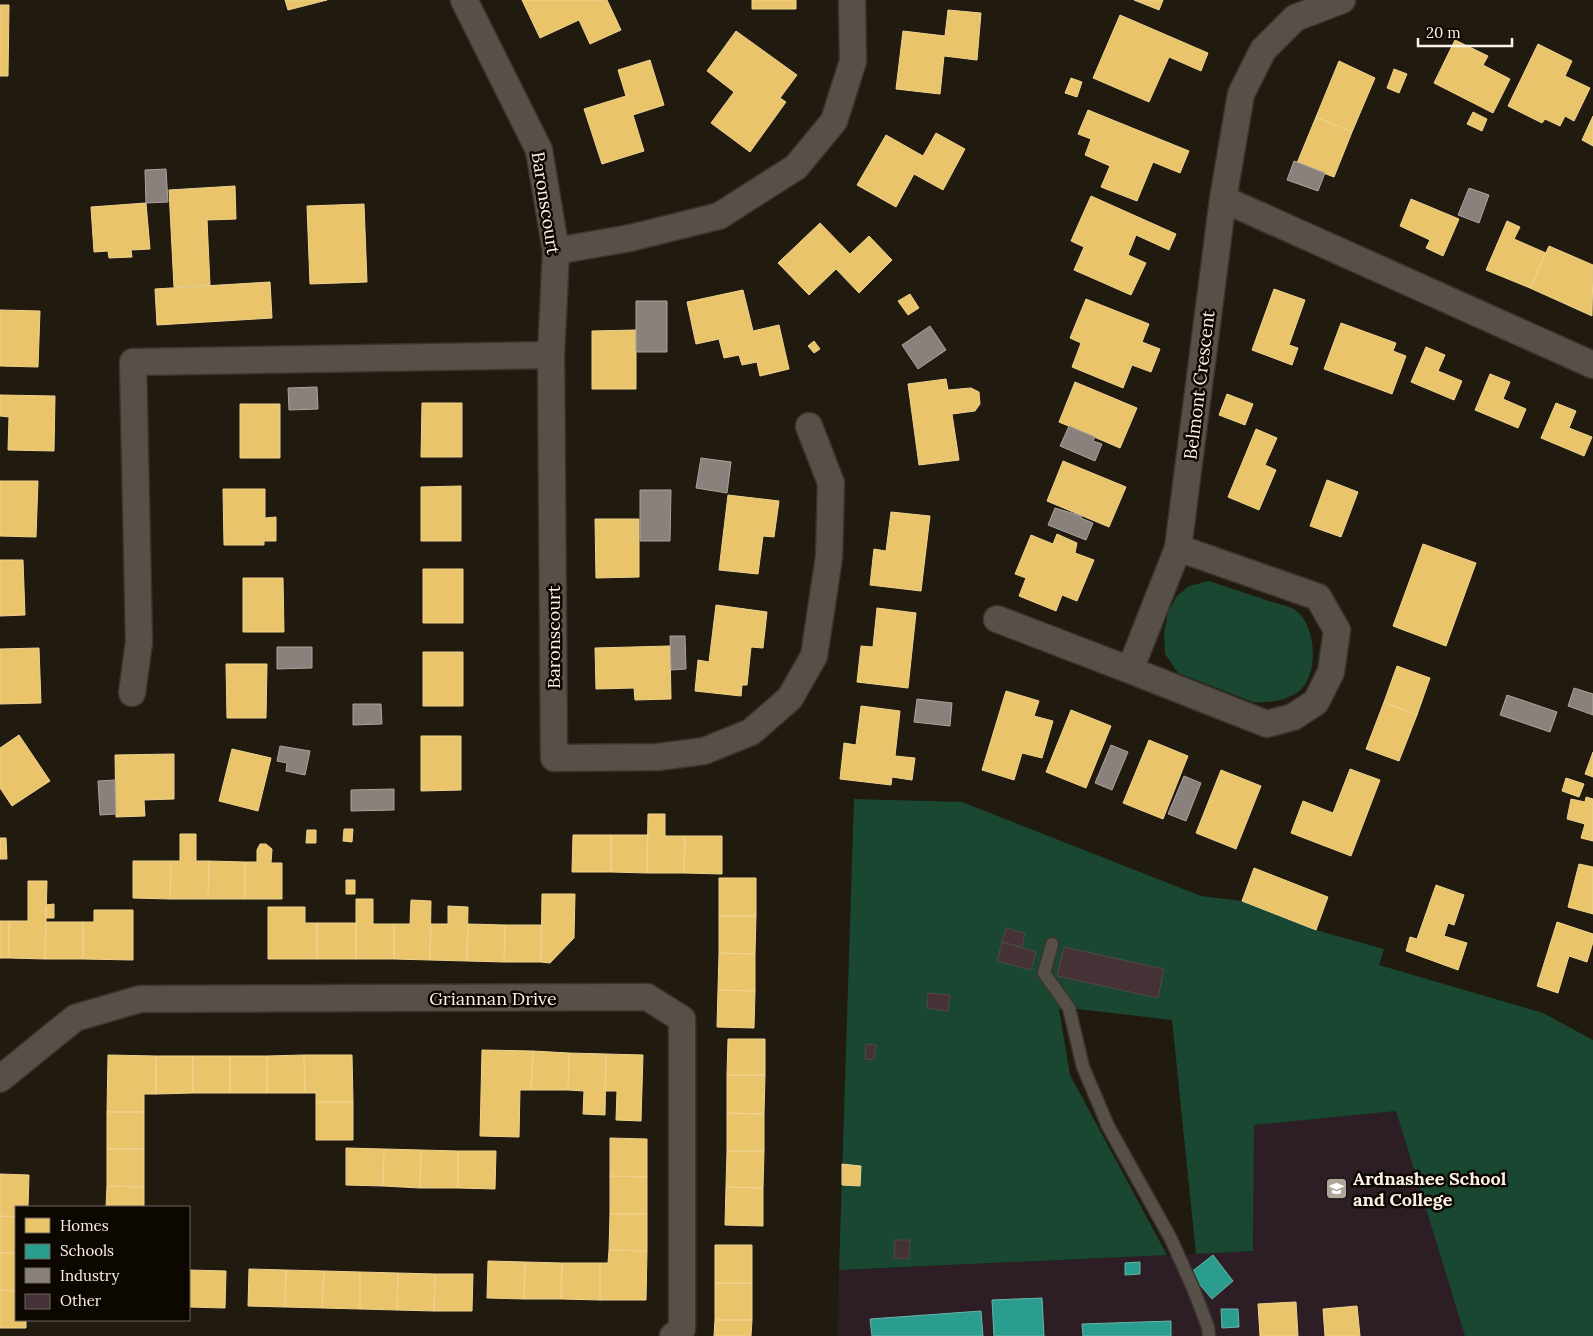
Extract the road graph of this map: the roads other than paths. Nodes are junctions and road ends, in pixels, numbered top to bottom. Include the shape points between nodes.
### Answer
1 (464, 0) edge
2 (852, 0) edge
3 (1342, 0) edge
4 (1223, 199) junction
5 (556, 251) junction
6 (551, 355) junction
7 (1593, 365) edge
8 (809, 426) dead end
9 (1178, 548) junction
10 (998, 619) dead end
11 (1130, 670) junction
12 (132, 693) dead end
13 (1052, 944) dead end
14 (0, 1079) edge
15 (674, 1336) edge
16 (1209, 1336) edge

1 - 5 street, Baronscourt via 539,150
2 - 5 street via 853,61 834,121 796,167 719,216 630,238
3 - 4 street, Belmont Crescent via 1295,18 1263,50 1242,94
4 - 7 street
4 - 9 street, Belmont Crescent
5 - 6 street, Baronscourt
6 - 8 street, Baronscourt via 554,758 658,756 704,751 751,732 790,698 814,656 829,556 831,483
6 - 12 street via 133,362 139,642
9 - 11 street, Belmont Crescent
9 - 11 street via 1318,597 1337,630 1331,672 1316,702 1293,716 1267,724
10 - 11 street
13 - 16 lane via 1044,973 1069,1008 1083,1067 1108,1126 1171,1239 1193,1288
14 - 15 street, Griannan Drive via 75,1018 140,999 647,997 682,1019 682,1329

